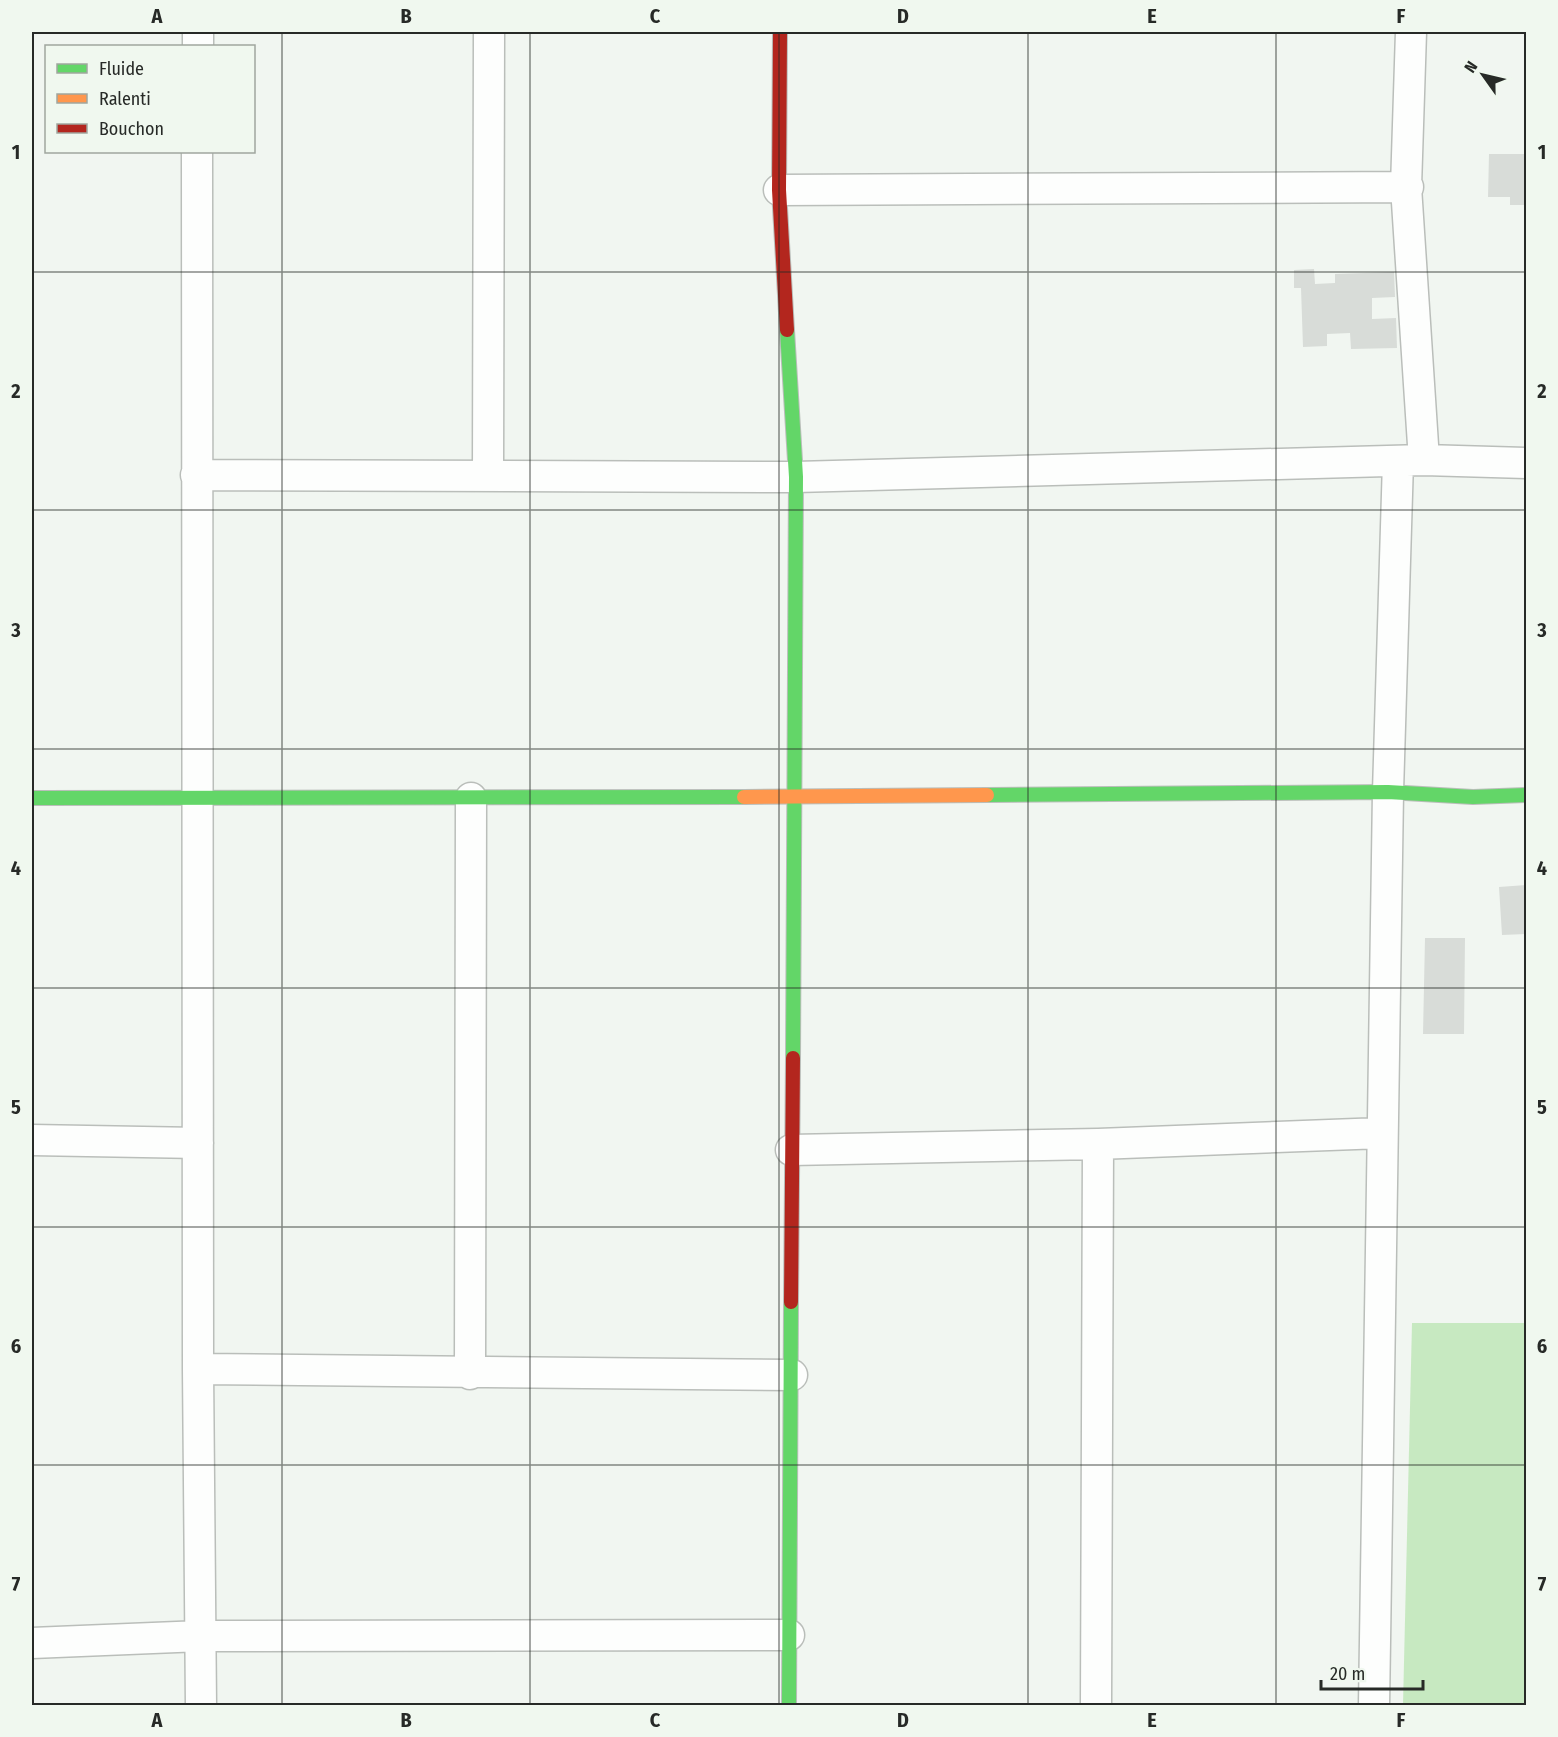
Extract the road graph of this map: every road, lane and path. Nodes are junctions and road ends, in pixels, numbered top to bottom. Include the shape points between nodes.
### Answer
1 (489, 32) edge
2 (780, 32) edge
3 (1411, 32) edge
4 (197, 153) edge
5 (1408, 187) junction
6 (779, 190) junction
7 (1411, 461) junction
8 (1527, 463) edge
9 (196, 475) junction
10 (488, 476) junction
11 (796, 477) junction
12 (1388, 792) junction
13 (1527, 795) edge
14 (795, 797) junction
15 (32, 798) edge
16 (198, 798) junction
17 (471, 798) junction
18 (1382, 1133) junction
19 (32, 1140) edge
20 (198, 1143) junction
21 (1098, 1144) junction
22 (791, 1150) junction
23 (198, 1369) junction
24 (470, 1374) junction
25 (792, 1375) junction
26 (789, 1635) junction
27 (201, 1636) junction
28 (32, 1643) edge
29 (201, 1706) edge
30 (789, 1706) edge
31 (1096, 1706) edge
32 (1374, 1706) edge

1 - 10 street
2 - 6 street
3 - 5 street
4 - 9 street
5 - 6 street
5 - 7 street
6 - 11 street
7 - 8 street
7 - 11 street
7 - 12 street
9 - 10 street
9 - 16 street
10 - 11 street
11 - 14 street
12 - 13 street via 1473,797
12 - 14 street
12 - 18 street
14 - 17 street
14 - 22 street
15 - 16 street
16 - 17 street
16 - 20 street
17 - 24 street
18 - 21 street
18 - 32 street
19 - 20 street
20 - 23 street
21 - 22 street
21 - 31 street
22 - 25 street
23 - 24 street
23 - 27 street
24 - 25 street
25 - 26 street
26 - 27 street
26 - 30 street
27 - 28 street
27 - 29 street

